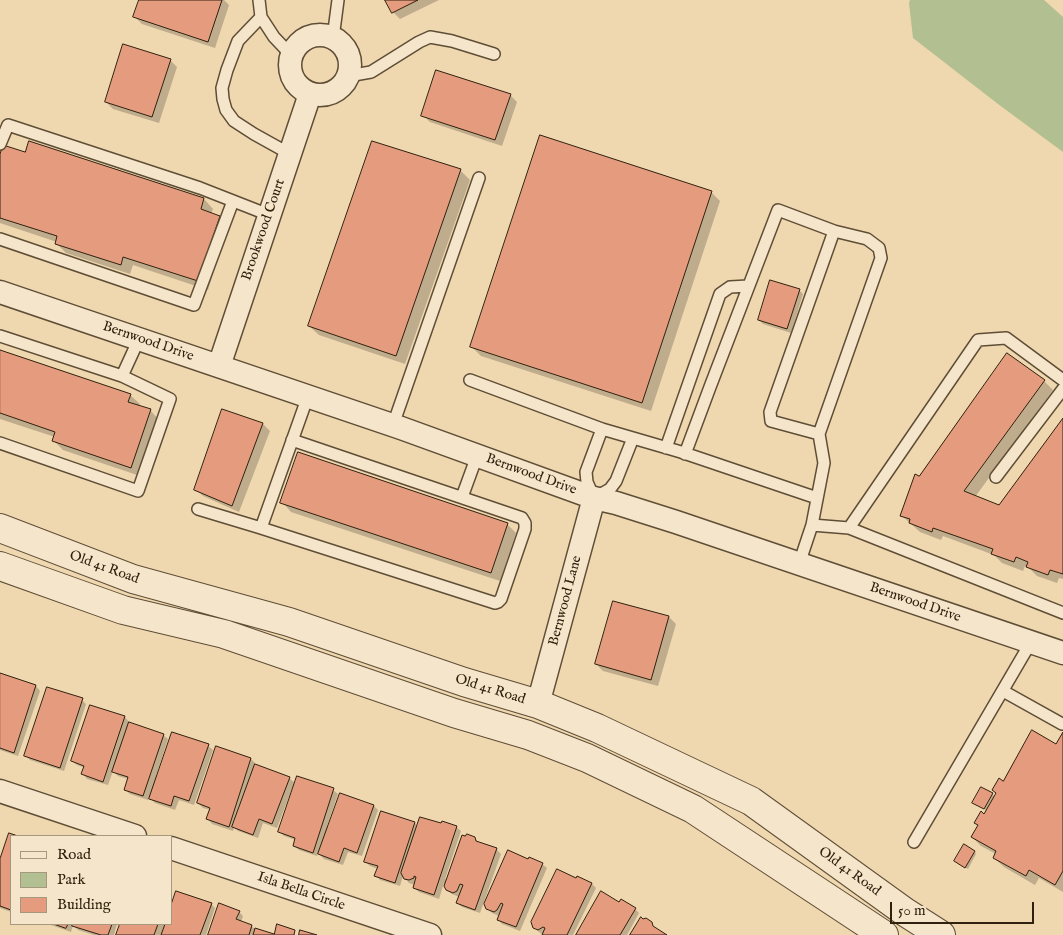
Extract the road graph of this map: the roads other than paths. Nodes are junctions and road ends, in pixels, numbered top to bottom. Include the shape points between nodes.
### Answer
1 (259, 0) edge
2 (338, 0) edge
3 (261, 17) junction
4 (333, 38) junction
5 (494, 54) dead end
6 (292, 56) junction
7 (348, 76) junction
8 (310, 94) junction
9 (0, 144) edge
10 (290, 154) junction
11 (479, 178) dead end
12 (233, 201) junction
13 (269, 215) junction
14 (834, 231) junction
15 (0, 239) edge
16 (748, 286) junction
17 (0, 292) edge
18 (0, 336) edge
19 (139, 340) junction
20 (219, 366) junction
21 (122, 376) junction
22 (470, 380) dead end
23 (1063, 380) edge
24 (1063, 389) edge
25 (308, 396) junction
26 (394, 425) junction
27 (602, 429) junction
28 (819, 434) junction
29 (633, 438) junction
30 (292, 440) junction
31 (0, 443) edge
32 (666, 448) junction
33 (685, 454) junction
34 (477, 456) junction
35 (996, 477) dead end
36 (462, 497) junction
37 (594, 498) junction
38 (817, 498) junction
39 (198, 509) dead end
40 (812, 525) junction
41 (0, 528) edge
42 (261, 528) junction
43 (849, 528) junction
44 (799, 564) junction
45 (0, 566) edge
46 (1063, 613) edge
47 (1031, 642) junction
48 (1063, 653) edge
49 (1003, 691) junction
50 (538, 704) junction
51 (1062, 724) edge
52 (528, 735) junction
53 (0, 791) edge
54 (132, 835) edge
55 (914, 842) dead end
56 (172, 848) edge
57 (430, 935) edge
58 (884, 935) edge
59 (941, 935) edge

1 - 3 lane
2 - 4 lane
3 - 6 lane
3 - 10 lane via 238,41 222,88 223,99 234,121
4 - 6 street via 316,36 304,41
4 - 7 street via 347,52
5 - 7 lane via 430,37 371,72
6 - 8 street via 291,72 295,82
7 - 8 street via 331,94
8 - 10 street, Brookwood Court
9 - 12 lane via 8,125
10 - 13 street, Brookwood Court
11 - 26 lane
12 - 13 lane
12 - 15 lane via 194,305
13 - 20 street, Brookwood Court
14 - 16 lane via 778,210
14 - 28 lane via 867,239 879,248 881,258
14 - 28 lane via 770,412 771,421
16 - 32 lane via 730,287 720,294
16 - 33 lane
17 - 19 street, Bernwood Drive
18 - 21 lane
19 - 20 street, Bernwood Drive
19 - 21 lane
20 - 25 street, Bernwood Drive
21 - 31 lane via 170,399 138,491
22 - 27 lane
23 - 43 lane via 1006,338 978,340
24 - 35 lane
25 - 26 street, Bernwood Drive
25 - 30 lane
26 - 34 street, Bernwood Drive
27 - 29 lane
27 - 37 lane via 586,472
28 - 38 lane via 824,463
29 - 32 lane
29 - 37 lane via 616,481 610,489
30 - 36 lane
30 - 42 lane
32 - 33 lane
33 - 38 lane
34 - 36 lane
34 - 37 street, Bernwood Drive
36 - 42 lane via 522,518 525,523 498,602
37 - 44 street, Bernwood Drive
37 - 50 street, Bernwood Lane
38 - 40 lane
39 - 42 lane
40 - 43 lane
40 - 44 lane
41 - 50 street, Old 41 Road via 133,579 289,622
43 - 46 lane
44 - 47 street, Bernwood Drive
45 - 52 street via 123,610 224,634
47 - 48 street, Bernwood Drive
47 - 49 lane
49 - 51 lane
49 - 55 lane
50 - 52 street
50 - 59 street, Old 41 Road via 597,728 751,801
52 - 58 street via 587,758 693,809
53 - 54 street
56 - 57 street, Isla Bella Circle

